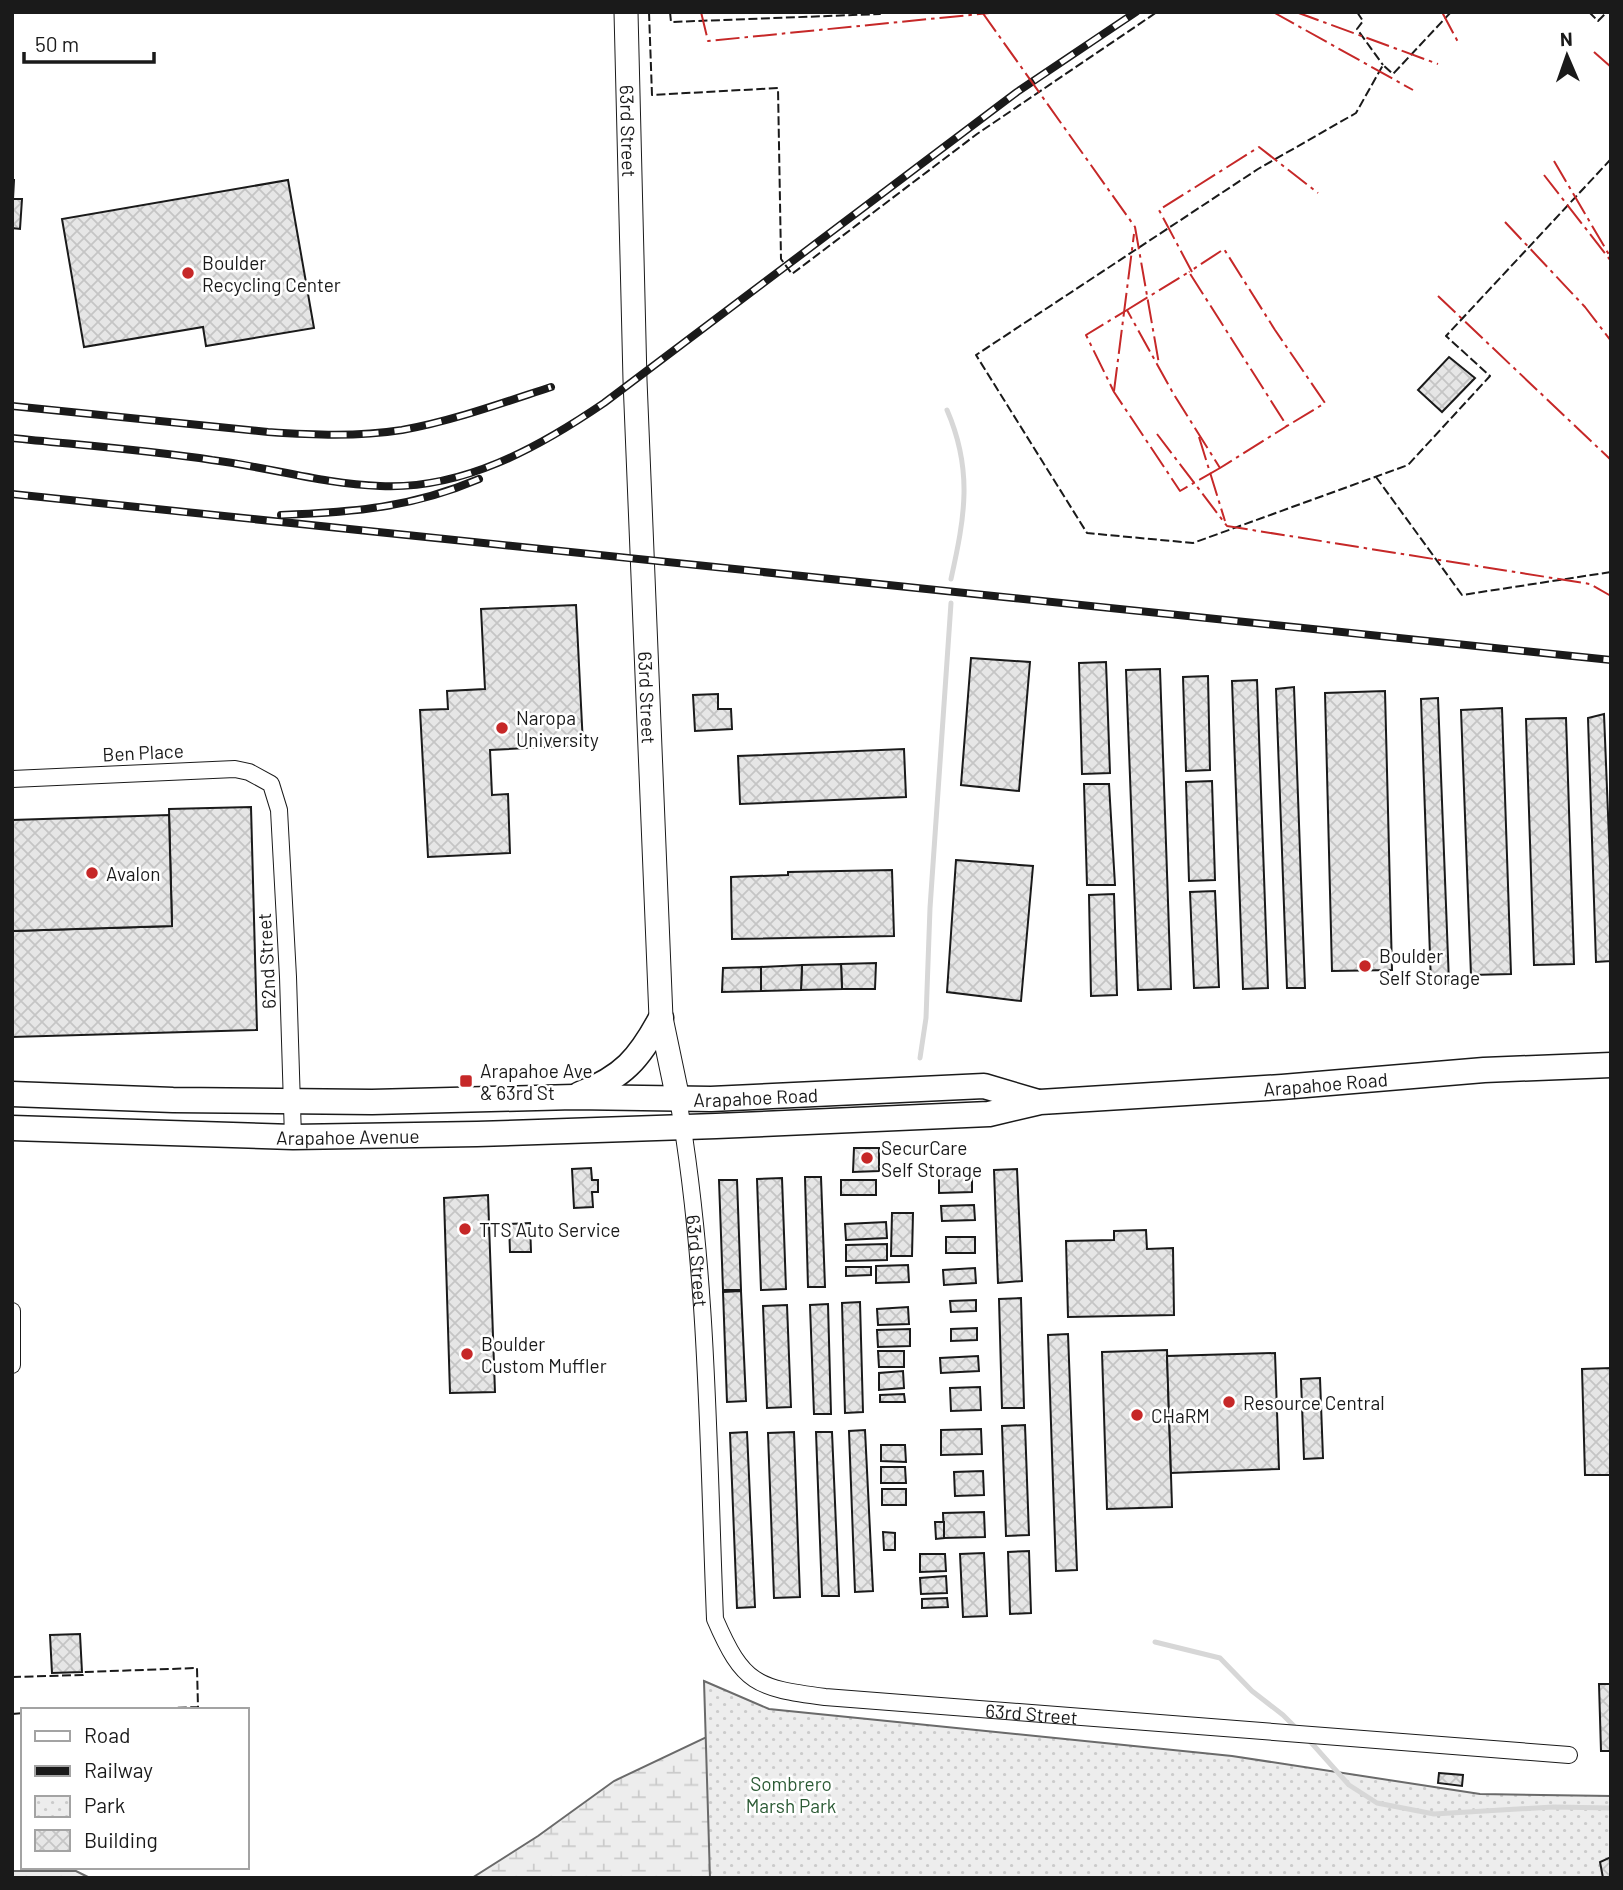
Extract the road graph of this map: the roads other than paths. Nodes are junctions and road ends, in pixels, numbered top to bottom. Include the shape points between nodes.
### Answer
1 (626, 12) edge
2 (12, 779) edge
3 (271, 784) joint
4 (661, 1018) junction
5 (1611, 1065) edge
6 (12, 1094) edge
7 (574, 1097) junction
8 (678, 1099) junction
9 (292, 1102) junction
10 (1040, 1102) junction
11 (683, 1126) junction
12 (12, 1128) edge
13 (293, 1137) junction
14 (12, 1311) edge
15 (12, 1365) edge
16 (1569, 1755) dead end

1 - 4 street, 63rd Street via 635,380
2 - 3 street, Ben Place via 235,769
3 - 9 street, 62nd Street via 279,810
4 - 7 main road via 648,1042 616,1077
4 - 8 street, 63rd Street
5 - 10 main road, Arapahoe Road
6 - 9 main road, Arapahoe Avenue
7 - 8 main road, Arapahoe Avenue
7 - 9 main road, Arapahoe Avenue
8 - 10 main road, Arapahoe Road via 984,1087
8 - 11 street, 63rd Street
9 - 13 street, 62nd Street
10 - 11 main road, Arapahoe Road via 989,1114
11 - 13 main road, Arapahoe Avenue
11 - 16 street, 63rd Street via 700,1283 715,1619 742,1670 784,1692 825,1697
12 - 13 main road, Arapahoe Avenue
14 - 15 street

